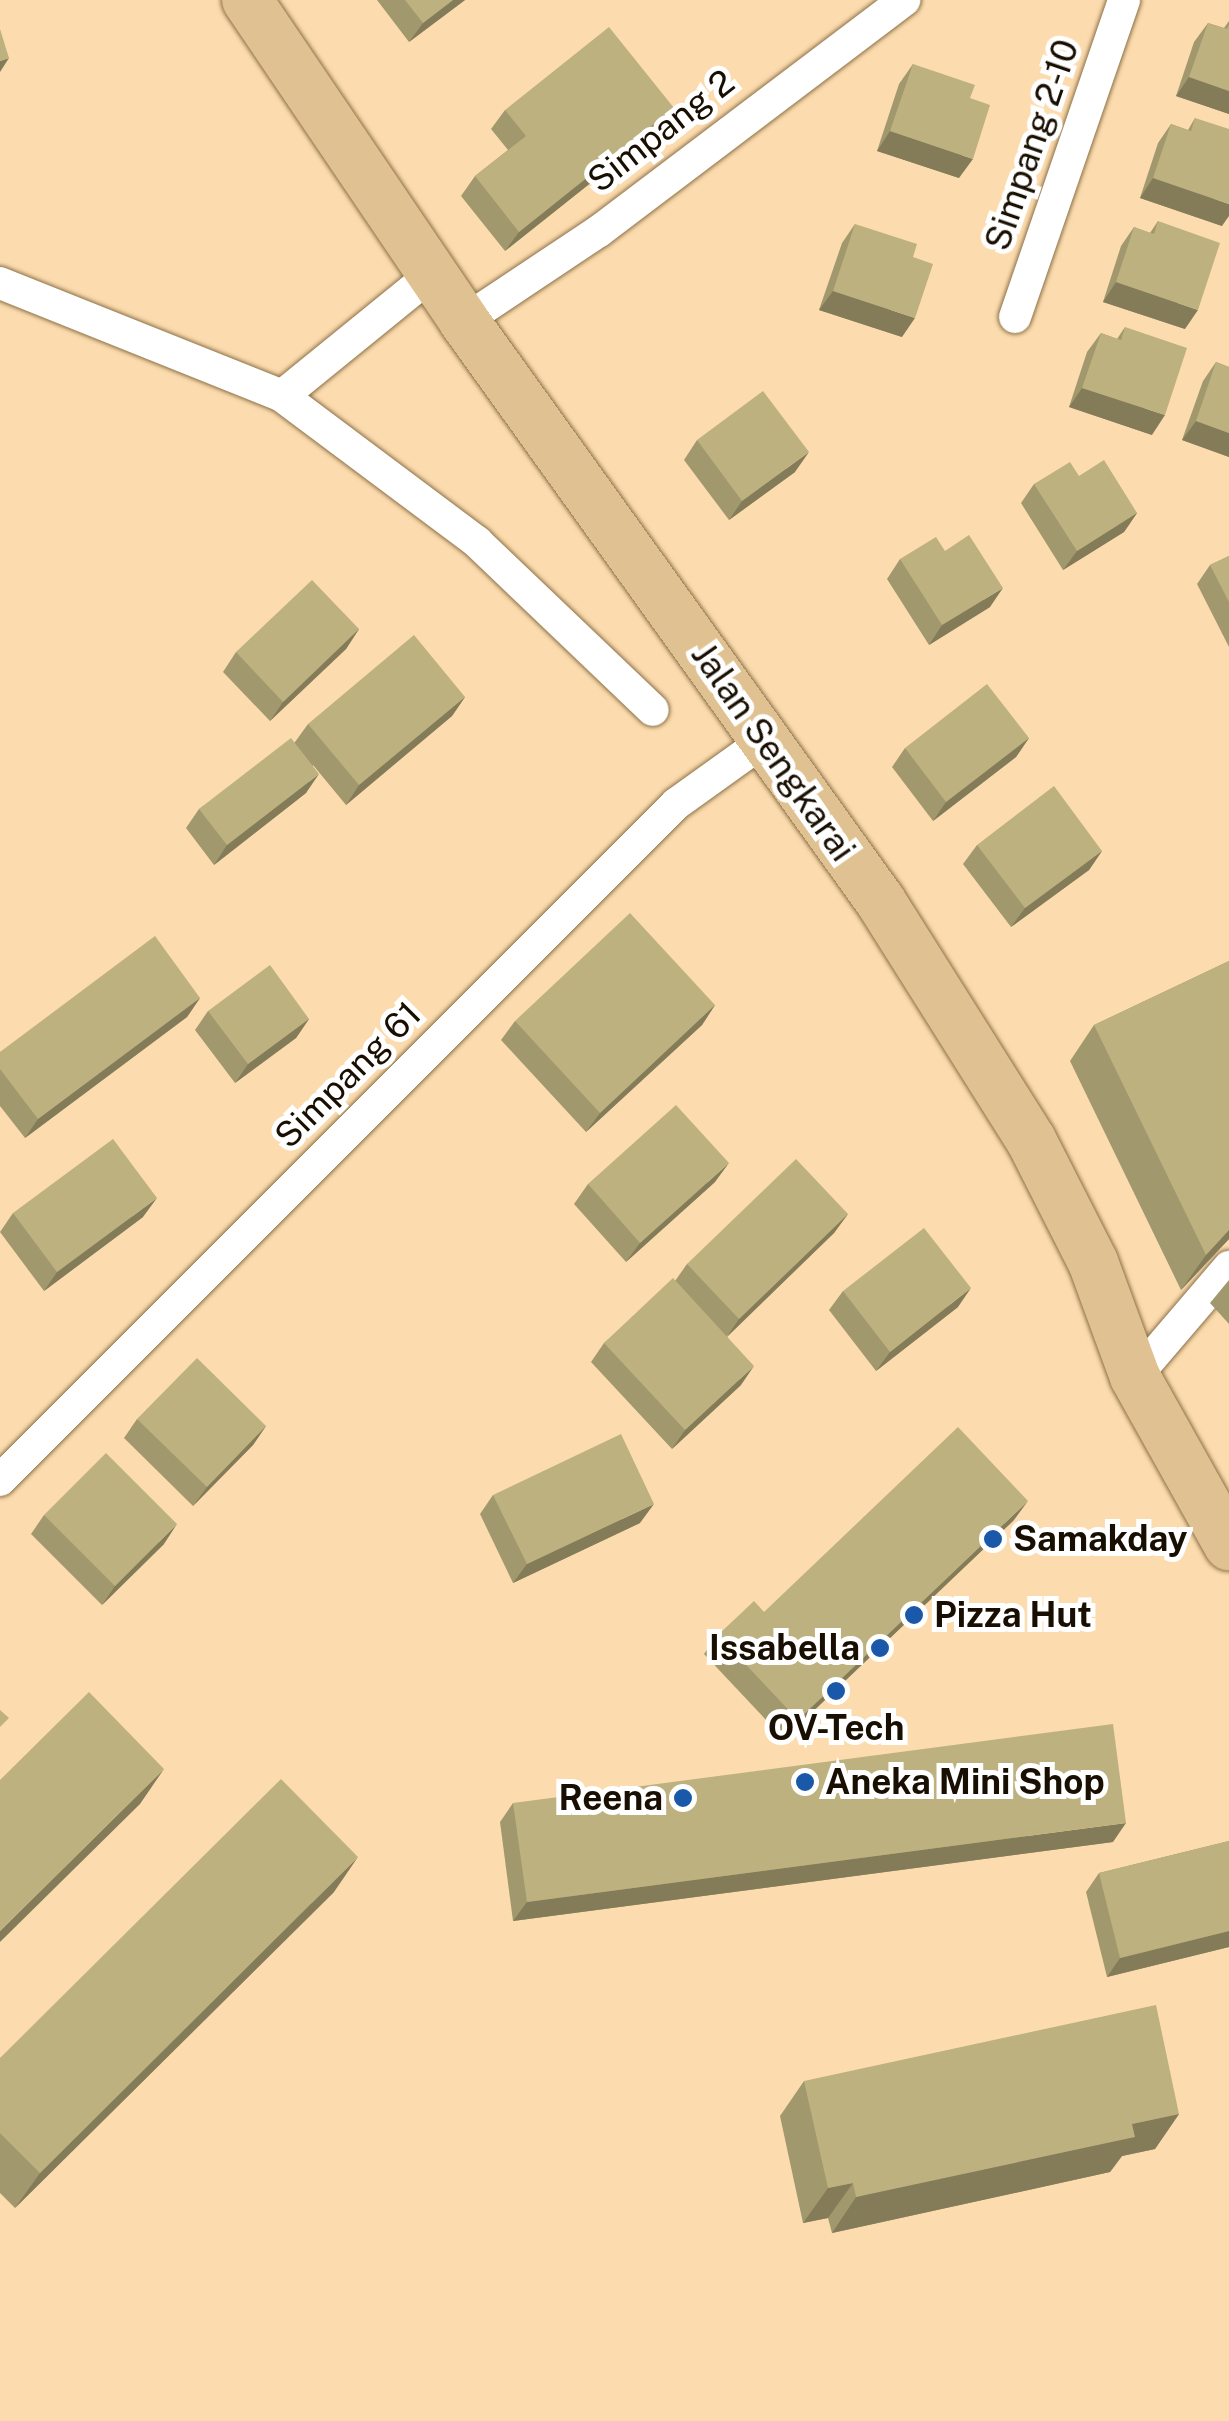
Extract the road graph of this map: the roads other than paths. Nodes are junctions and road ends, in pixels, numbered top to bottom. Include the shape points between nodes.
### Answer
1 (247, 0) edge
2 (904, 0) edge
3 (1124, 0) edge
4 (432, 274) junction
5 (0, 284) edge
6 (1016, 317) dead end
7 (464, 321) junction
8 (282, 396) junction
9 (653, 710) dead end
10 (765, 740) junction
11 (1229, 1267) edge
12 (1135, 1377) junction
13 (0, 1480) edge
14 (1229, 1544) edge

1 - 4 main road, Jalan Sengkarai
2 - 7 street, Simpang 2 via 598,230
3 - 6 street, Simpang 2-10
4 - 7 main road, Jalan Sengkarai
4 - 8 street
5 - 8 street
7 - 10 main road, Jalan Sengkarai
8 - 9 street via 477,542
10 - 12 main road, Jalan Sengkarai via 881,902 1030,1140 1093,1262
10 - 13 street, Simpang 61 via 676,804
11 - 12 street
12 - 14 main road, Jalan Sengkarai

